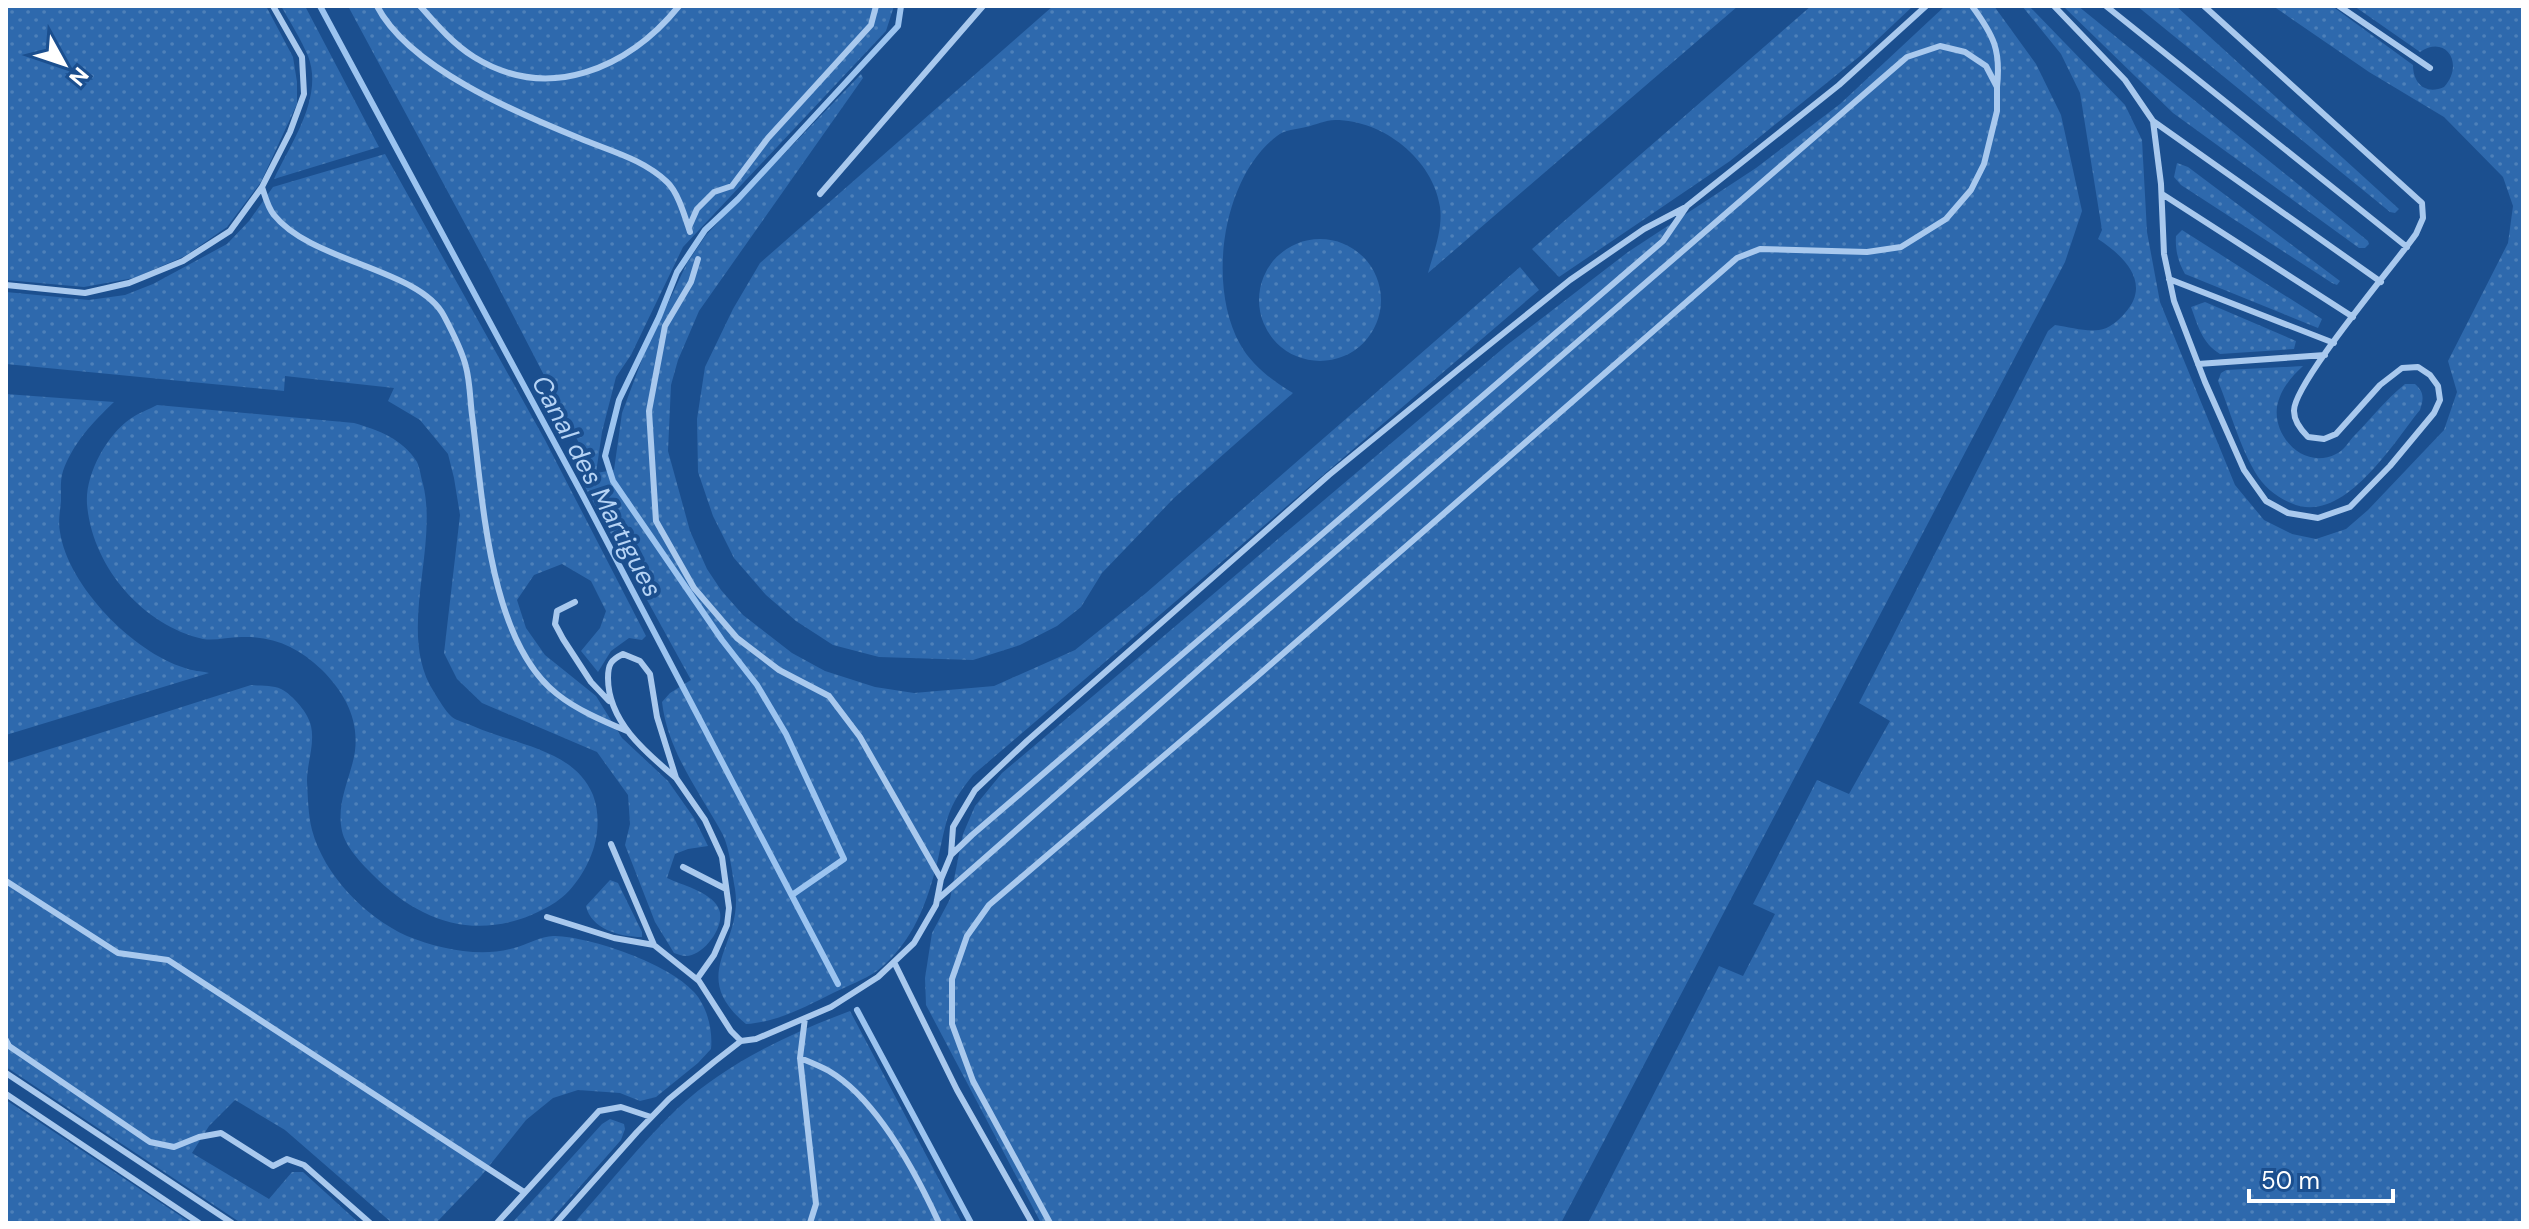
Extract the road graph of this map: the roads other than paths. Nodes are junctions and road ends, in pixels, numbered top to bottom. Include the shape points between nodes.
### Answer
1 (273, 6) edge
2 (377, 6) edge
3 (420, 6) edge
4 (679, 6) edge
5 (876, 6) edge
6 (983, 6) edge
7 (1926, 6) edge
8 (1972, 6) edge
9 (2054, 6) edge
10 (2106, 6) edge
11 (2204, 6) edge
12 (2339, 6) edge
13 (2430, 68) dead end
14 (1997, 87) junction
15 (2153, 121) junction
16 (262, 187) junction
17 (820, 194) dead end
18 (2162, 194) junction
19 (1687, 206) junction
20 (2407, 247) junction
21 (698, 259) dead end
22 (2169, 279) junction
23 (2381, 282) junction
24 (6, 285) edge
25 (2353, 317) junction
26 (2334, 343) junction
27 (2325, 355) junction
28 (2198, 364) junction
29 (575, 602) dead end
30 (612, 705) junction
31 (627, 731) junction
32 (676, 778) junction
33 (611, 844) dead end
34 (951, 855) junction
35 (683, 867) dead end
36 (941, 879) junction
37 (6, 881) edge
38 (726, 889) junction
39 (937, 900) junction
40 (547, 917) dead end
41 (654, 945) junction
42 (894, 962) junction
43 (697, 979) junction
44 (805, 1018) junction
45 (6, 1040) edge
46 (741, 1041) junction
47 (800, 1058) junction
48 (6, 1073) edge
49 (6, 1094) edge
50 (651, 1117) junction
51 (524, 1192) junction
52 (199, 1223) edge
53 (232, 1223) edge
54 (370, 1223) edge
55 (497, 1223) edge
56 (556, 1223) edge
57 (810, 1223) edge
58 (939, 1223) edge
59 (1032, 1223) edge
60 (1050, 1223) edge

1 - 16 lane via 302,57 304,94
2 - 5 lane via 408,43 454,78 495,101 640,162 670,184 690,229 697,209 714,192 732,186 786,117 871,25
3 - 4 lane via 473,56 507,72 547,78 591,73 632,52
6 - 17 lane
7 - 19 lane via 1839,85
8 - 14 lane via 1997,45
9 - 15 lane via 2125,80
10 - 20 lane
11 - 20 lane via 2422,203 2423,218
12 - 13 lane
14 - 39 lane via 1986,66 1965,52 1940,46 1907,57
14 - 60 lane via 1984,164 1971,190 1946,219 1901,247 1867,252 1760,249 1737,258 989,905 967,936 952,979 952,1024 973,1081
15 - 18 lane
15 - 23 lane
16 - 24 lane via 230,231 183,261 129,283 85,293
16 - 31 lane via 273,215 297,234 418,288 443,313 466,366 495,576 507,622 530,665 556,694
18 - 22 lane
18 - 25 lane
19 - 34 lane via 1663,241
19 - 34 lane via 1570,280 1459,369 1329,475 1027,741 975,790 953,827
20 - 23 lane
21 - 36 lane via 665,326 649,411 656,521 694,588 737,638 779,670 829,696 860,737
22 - 26 lane
22 - 28 lane
23 - 25 lane
25 - 26 lane
26 - 27 lane
27 - 28 lane
27 - 28 lane via 2305,380 2293,409 2308,437 2336,434 2402,368 2418,367 2430,375 2440,400 2426,424 2350,507 2318,518 2288,513 2266,501 2244,470
29 - 30 lane via 557,611 555,624
30 - 31 lane
30 - 32 lane via 608,667 623,654 640,661 650,674
31 - 32 lane
32 - 38 lane via 722,857
33 - 41 lane
34 - 36 lane
35 - 38 lane
36 - 39 lane
37 - 51 lane via 118,953 168,960
38 - 43 lane via 727,925
39 - 42 lane via 914,943
40 - 41 lane
41 - 43 lane
42 - 44 lane via 843,1000
42 - 59 lane via 957,1090
43 - 46 lane
44 - 46 lane
44 - 47 lane
45 - 54 lane via 150,1142 174,1147 221,1133 273,1166 287,1159 304,1165
46 - 50 lane
47 - 57 lane via 815,1183
47 - 58 lane via 831,1072 860,1097 919,1180
48 - 53 lane
49 - 52 lane
50 - 51 lane via 621,1107 599,1111
50 - 56 lane
51 - 55 lane

